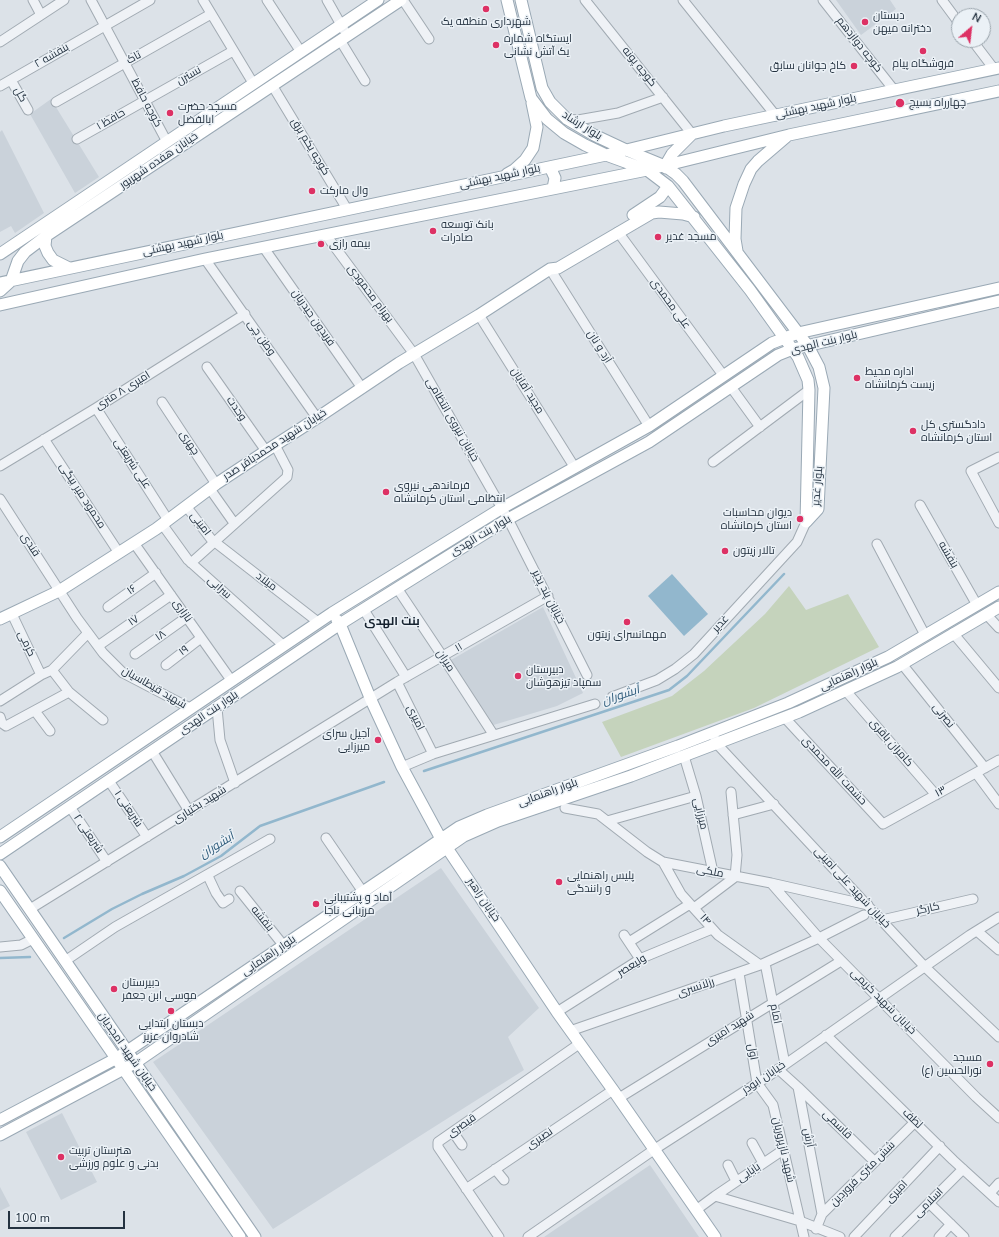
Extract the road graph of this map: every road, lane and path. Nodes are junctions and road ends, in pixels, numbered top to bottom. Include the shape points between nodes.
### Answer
1 (33, 0) edge
2 (64, 0) edge
3 (91, 0) edge
4 (150, 0) edge
5 (202, 0) edge
6 (267, 0) edge
7 (327, 0) edge
8 (378, 0) edge
9 (402, 0) edge
10 (507, 0) edge
11 (521, 0) edge
12 (585, 0) edge
13 (683, 0) edge
14 (823, 0) edge
15 (942, 0) edge
16 (951, 12) edge
17 (211, 14) junction
18 (41, 15) junction
19 (341, 25) junction
20 (105, 26) junction
21 (528, 27) junction
22 (514, 30) junction
23 (343, 38) junction
24 (429, 39) dead end
25 (0, 42) edge
26 (979, 48) edge
27 (233, 50) junction
28 (301, 52) junction
29 (125, 63) junction
30 (997, 69) edge
31 (12, 80) junction
32 (365, 81) dead end
33 (253, 83) junction
34 (272, 85) junction
35 (0, 86) edge
36 (894, 90) junction
37 (999, 91) edge
38 (663, 97) junction
39 (531, 98) junction
40 (145, 101) junction
41 (56, 102) dead end
42 (28, 110) dead end
43 (776, 116) junction
44 (566, 118) junction
45 (692, 134) junction
46 (789, 135) junction
47 (77, 139) dead end
48 (167, 142) junction
49 (626, 150) junction
50 (606, 155) junction
51 (666, 166) junction
52 (550, 167) junction
53 (647, 170) junction
54 (502, 177) junction
55 (668, 186) junction
56 (553, 188) junction
57 (347, 209) junction
58 (694, 217) junction
59 (618, 232) junction
60 (326, 235) junction
61 (46, 236) junction
62 (264, 248) junction
63 (738, 253) junction
64 (0, 254) edge
65 (206, 259) junction
66 (69, 268) junction
67 (550, 269) junction
68 (5, 282) edge
69 (999, 288) edge
70 (0, 291) edge
71 (999, 301) edge
72 (0, 305) edge
73 (244, 314) junction
74 (479, 315) junction
75 (798, 333) junction
76 (784, 337) junction
77 (808, 346) junction
78 (792, 349) junction
79 (414, 354) junction
80 (207, 367) dead end
81 (723, 375) junction
82 (731, 387) junction
83 (362, 388) junction
84 (809, 390) junction
85 (162, 402) dead end
86 (96, 408) junction
87 (317, 418) junction
88 (649, 426) junction
89 (760, 427) junction
90 (44, 439) junction
91 (270, 448) junction
92 (999, 457) edge
93 (713, 462) dead end
94 (0, 466) edge
95 (575, 468) junction
96 (213, 487) junction
97 (0, 499) edge
98 (920, 505) dead end
99 (186, 506) junction
100 (502, 508) junction
101 (508, 519) junction
102 (165, 522) junction
103 (806, 522) junction
104 (234, 523) junction
105 (999, 523) edge
106 (214, 542) junction
107 (134, 543) junction
108 (877, 544) dead end
109 (119, 553) junction
110 (191, 563) junction
111 (156, 573) junction
112 (397, 588) junction
113 (59, 591) junction
114 (999, 592) edge
115 (171, 595) junction
116 (548, 596) junction
117 (977, 605) junction
118 (108, 607) dead end
119 (999, 607) edge
120 (364, 610) junction
121 (332, 612) junction
122 (12, 614) junction
123 (986, 614) junction
124 (187, 618) junction
125 (0, 619) edge
126 (318, 622) junction
127 (340, 624) junction
128 (999, 628) edge
129 (88, 633) junction
130 (954, 633) junction
131 (925, 635) junction
132 (202, 638) junction
133 (282, 645) junction
134 (98, 646) junction
135 (135, 654) dead end
136 (443, 657) junction
137 (902, 664) junction
138 (166, 665) dead end
139 (52, 670) junction
140 (41, 675) junction
141 (587, 675) dead end
142 (406, 677) junction
143 (231, 680) junction
144 (397, 682) junction
145 (999, 688) edge
146 (846, 691) junction
147 (69, 692) junction
148 (612, 697) dead end
149 (0, 700) edge
150 (371, 700) junction
151 (595, 704) dead end
152 (190, 708) junction
153 (217, 708) junction
154 (35, 711) junction
155 (0, 717) edge
156 (785, 718) junction
157 (103, 720) dead end
158 (50, 731) dead end
159 (712, 733) junction
160 (493, 734) junction
161 (717, 744) junction
162 (152, 752) junction
163 (433, 754) junction
164 (684, 756) junction
165 (119, 757) junction
166 (999, 760) edge
167 (402, 767) junction
168 (127, 768) junction
169 (985, 768) junction
170 (976, 773) junction
171 (109, 780) junction
172 (235, 783) junction
173 (731, 792) dead end
174 (936, 795) junction
175 (696, 796) junction
176 (774, 804) junction
177 (999, 804) edge
178 (70, 807) junction
179 (565, 808) dead end
180 (189, 811) junction
181 (733, 815) junction
182 (607, 821) junction
183 (883, 824) joint
184 (15, 827) junction
185 (0, 828) edge
186 (0, 836) edge
187 (147, 837) junction
188 (326, 838) dead end
189 (270, 839) dead end
190 (444, 843) junction
191 (0, 854) edge
192 (107, 862) junction
193 (663, 862) junction
194 (0, 866) edge
195 (713, 872) junction
196 (208, 876) junction
197 (735, 877) junction
198 (771, 883) junction
199 (0, 891) edge
200 (240, 891) dead end
201 (363, 892) junction
202 (229, 899) dead end
203 (973, 899) dead end
204 (868, 905) junction
205 (692, 906) junction
206 (30, 910) junction
207 (864, 915) dead end
208 (999, 917) edge
209 (882, 920) junction
210 (712, 929) junction
211 (977, 931) junction
212 (819, 938) junction
213 (34, 939) junction
214 (0, 942) edge
215 (10, 946) junction
216 (284, 946) junction
217 (0, 947) edge
218 (999, 950) edge
219 (640, 959) junction
220 (65, 961) junction
221 (842, 961) junction
222 (763, 964) junction
223 (925, 967) junction
224 (739, 973) junction
225 (880, 998) junction
226 (773, 1003) junction
227 (557, 1012) junction
228 (746, 1019) junction
229 (570, 1031) junction
230 (826, 1035) junction
231 (998, 1036) edge
232 (579, 1044) junction
233 (127, 1051) junction
234 (117, 1058) junction
235 (135, 1063) junction
236 (782, 1066) junction
237 (124, 1069) junction
238 (757, 1083) junction
239 (798, 1087) junction
240 (616, 1094) junction
241 (999, 1118) edge
242 (0, 1120) edge
243 (915, 1122) junction
244 (453, 1132) junction
245 (0, 1135) edge
246 (752, 1143) dead end
247 (462, 1145) dead end
248 (940, 1146) junction
249 (655, 1150) junction
250 (783, 1150) junction
251 (875, 1162) junction
252 (763, 1163) junction
253 (728, 1165) dead end
254 (495, 1169) junction
255 (963, 1169) junction
256 (504, 1180) dead end
257 (736, 1181) junction
258 (999, 1183) edge
259 (466, 1189) junction
260 (990, 1193) junction
261 (715, 1196) junction
262 (999, 1202) edge
263 (929, 1203) junction
264 (696, 1210) junction
265 (822, 1214) junction
266 (800, 1221) junction
267 (951, 1224) junction
268 (816, 1229) junction
269 (250, 1235) edge
270 (240, 1237) edge
271 (499, 1237) edge
272 (528, 1237) edge
273 (715, 1237) edge
274 (804, 1237) edge
275 (840, 1237) edge
276 (854, 1237) edge
277 (895, 1237) edge
278 (939, 1237) edge
279 (964, 1237) edge

1 - 18 street
2 - 18 street
3 - 20 street, کوچه حافظ
4 - 20 street, بنفشه ۲
5 - 17 street
6 - 28 street
7 - 19 street
8 - 19 main road, خیابان هفده شهریور
9 - 23 main road, خیابان هفده شهریور
9 - 24 street
10 - 22 main road, بلوار ارشاد
11 - 21 main road, بلوار ارشاد
12 - 38 street, کوچه پونه
13 - 43 street
14 - 36 street, کوچه دوازدهم
15 - 16 street
17 - 27 street
17 - 29 street, تاک
18 - 25 street
19 - 23 street
19 - 28 main road, خیابان هفده شهریور
20 - 29 street, کوچه حافظ
20 - 31 street, بنفشه ۲
21 - 22 main road
21 - 44 main road, بلوار ارشاد via 542,88 550,102
22 - 39 main road, بلوار ارشاد
23 - 32 street
23 - 34 main road, خیابان هفده شهریور
26 - 30 street
27 - 33 street
27 - 40 street, نسترن
28 - 33 main road, خیابان هفده شهریور
29 - 40 street, کوچه حافظ
29 - 41 street, تاک
30 - 36 main road, بلوار شهید بهشتی
31 - 35 street, بنفشه ۲
31 - 42 street, گل
33 - 48 main road, خیابان هفده شهریور
34 - 57 street, کوچه یکم برق
34 - 61 main road, خیابان هفده شهریور
36 - 43 main road, بلوار شهید بهشتی
37 - 46 main road, بلوار شهید بهشتی
38 - 44 street via 618,113 578,120
38 - 45 street, کوچه پونه
39 - 50 main road, بلوار ارشاد via 547,119 559,129
39 - 54 main road via 537,127 533,148 525,160
40 - 47 street, حافظ ۱
40 - 48 street, کوچه حافظ
43 - 45 main road, بلوار شهید بهشتی
44 - 49 main road, بلوار ارشاد
45 - 49 main road, بلوار شهید بهشتی
45 - 51 main road via 672,154
46 - 51 main road, بلوار شهید بهشتی
46 - 63 main road via 758,161 744,184 736,208 735,239
48 - 64 main road, خیابان هفده شهریور
49 - 50 main road, بلوار شهید بهشتی
49 - 51 main road, بلوار ارشاد
50 - 52 main road, بلوار شهید بهشتی
50 - 53 main road, بلوار ارشاد
51 - 53 main road, بلوار شهید بهشتی
51 - 55 main road
51 - 63 main road, بلوار غدیر via 683,181
52 - 54 main road, بلوار شهید بهشتی
52 - 56 main road via 555,178
53 - 55 main road, بلوار غدیر
53 - 56 main road, بلوار شهید بهشتی
54 - 57 main road, بلوار شهید بهشتی
55 - 58 main road, بلوار غدیر
55 - 67 main road, خیابان شهید محمدباقر صدر via 660,198 554,262
56 - 60 main road, بلوار شهید بهشتی
57 - 66 main road, بلوار شهید بهشتی
58 - 59 main road, خیابان شهید محمدباقر صدر via 652,213
58 - 76 main road, بلوار غدیر
59 - 67 main road, خیابان شهید محمدباقر صدر via 558,268
59 - 81 street, علی محمدی
60 - 62 main road, بلوار شهید بهشتی
60 - 79 street, بهرام محمودی
61 - 66 main road via 45,246 48,253 54,260
61 - 68 main road, خیابان هفده شهریور via 25,252
62 - 65 main road, بلوار شهید بهشتی
62 - 83 street, فریدون حیدریان
63 - 75 main road, بلوار غدیر
65 - 72 main road, بلوار شهید بهشتی
65 - 73 street, وطن چی
66 - 68 main road, بلوار شهید بهشتی
67 - 74 main road, خیابان شهید محمدباقر صدر
67 - 88 street, آرد و نان
68 - 70 main road
69 - 75 main road, بلوار بنت الهدی
71 - 77 main road, بلوار بنت الهدی
73 - 86 street, امیری ۸ متری
73 - 87 street, وطن چی
74 - 79 main road, خیابان شهید محمدباقر صدر
74 - 95 street, مجید آقایان
75 - 76 main road, بلوار بنت الهدی
75 - 77 main road, بلوار غدیر
76 - 78 main road, بلوار غدیر
76 - 81 main road, بلوار بنت الهدی
77 - 78 main road, بلوار بنت الهدی
77 - 103 main road, بلوار غدیر via 819,367 824,388 818,509
78 - 82 main road, بلوار بنت الهدی via 778,355
78 - 84 main road, بلوار غدیر via 802,365
79 - 83 main road, خیابان شهید محمدباقر صدر
79 - 100 street, خیابان نیروی انتظامی
80 - 91 street, وحدت
81 - 88 main road, بلوار بنت الهدی
82 - 89 street
82 - 101 main road, بلوار بنت الهدی via 649,442
83 - 87 main road, خیابان شهید محمدباقر صدر
84 - 89 street
84 - 103 main road, بلوار غدیر
85 - 96 street, چهری
86 - 90 street, امیری ۸ متری
86 - 102 street, علی شریعتی
87 - 91 main road, خیابان شهید محمدباقر صدر
88 - 95 main road, بلوار بنت الهدی
89 - 93 street
90 - 94 street, امیری ۸ متری
90 - 109 street, محمود میر بیگی
91 - 96 main road, خیابان شهید محمدباقر صدر
91 - 104 street via 288,470 288,477
92 - 105 street via 971,471
95 - 100 main road, بلوار بنت الهدی
96 - 99 main road, خیابان شهید محمدباقر صدر
96 - 104 street, چهری
97 - 113 street, قندی
98 - 117 street, بنفشه
99 - 102 main road, خیابان شهید محمدباقر صدر
99 - 106 street, امینی
100 - 101 street, خیابان نیروی انتظامی
100 - 121 main road, بلوار بنت الهدی
101 - 112 main road, بلوار بنت الهدی
101 - 116 street, خیابان پند پذیر
102 - 107 main road, خیابان شهید محمدباقر صدر
102 - 110 street, سرابی
103 - 148 street, غدیر via 797,542 694,654 657,680
104 - 106 street
106 - 110 street
106 - 126 street, میلاد
107 - 109 main road, خیابان شهید محمدباقر صدر
107 - 111 street, نازاری
108 - 131 street
109 - 113 main road, خیابان شهید محمدباقر صدر
110 - 133 street, سرابی
111 - 115 street, نازاری
111 - 118 street, ۱۶
112 - 120 main road, بلوار بنت الهدی
112 - 136 street, میران
113 - 122 main road, خیابان شهید محمدباقر صدر
113 - 129 street, شهید قیطاسیان
114 - 117 main road, بلوار راهنمایی
115 - 124 street, نازاری
115 - 134 street, ۱۷
116 - 136 street, ۱۱
116 - 141 street, خیابان پند پذیر
117 - 131 main road, بلوار راهنمایی
119 - 123 main road, بلوار راهنمایی
120 - 127 main road, بلوار بنت الهدی
120 - 142 street
121 - 126 main road, بلوار بنت الهدی
121 - 127 main road, خیابان راهبر
122 - 125 main road, خیابان شهید محمدباقر صدر
122 - 140 street, کرمی
123 - 128 street
123 - 130 main road, بلوار راهنمایی
124 - 132 street, نازاری
124 - 135 street, ۱۸
126 - 133 main road, بلوار بنت الهدی
127 - 150 main road, خیابان راهبر
127 - 153 main road, بلوار بنت الهدی
129 - 134 street, شهید قیطاسیان
129 - 139 street
130 - 137 main road, بلوار راهنمایی
130 - 145 street
131 - 159 main road, بلوار راهنمایی via 835,683
132 - 138 street, ۱۹
132 - 143 street, نازاری
133 - 143 main road, بلوار بنت الهدی
134 - 152 street, شهید قیطاسیان via 123,673
136 - 142 street, ۱۱
136 - 160 street, میران
137 - 146 main road, بلوار راهنمایی
137 - 169 street, نصرتی
139 - 140 street
139 - 147 street
140 - 149 street
142 - 144 street, ۱۱
143 - 152 main road, بلوار بنت الهدی
144 - 150 street, ۱۱
144 - 163 street, امیری
146 - 156 main road, بلوار راهنمایی
146 - 174 street, کامران باقری
147 - 154 street
147 - 157 street
150 - 167 main road, خیابان راهبر
150 - 172 street, شهید بختیاری
151 - 160 street
152 - 165 main road, بلوار بنت الهدی
153 - 162 main road, بلوار بنت الهدی
153 - 172 street via 220,740
154 - 155 street via 6,726
154 - 158 street
156 - 161 main road, بلوار راهنمایی
156 - 183 street, حشمت الله محمدی
159 - 161 street, خیابان شهید علی امینی
159 - 190 main road, بلوار راهنمایی via 487,815 459,827
160 - 163 street
161 - 164 main road, بلوار راهنمایی
161 - 176 street, خیابان شهید علی امینی
162 - 168 main road, بلوار بنت الهدی
162 - 180 street
163 - 167 street
164 - 175 street, میرزایی
164 - 190 main road, بلوار راهنمایی via 498,821
165 - 168 main road
165 - 184 main road, بلوار بنت الهدی
166 - 169 street, ۱۳
167 - 190 main road, خیابان راهبر
168 - 171 main road, بلوار بنت الهدی
169 - 170 street, ۱۳
170 - 174 street, ۱۳
170 - 177 street
171 - 178 main road, بلوار بنت الهدی
171 - 187 street, شریعتی ۱
172 - 180 street, شهید بختیاری
173 - 181 street
174 - 183 street, ۱۳
175 - 182 street
175 - 195 street, میرزایی
176 - 181 street
176 - 204 street, خیابان شهید علی امینی
178 - 191 main road, بلوار بنت الهدی
178 - 192 street, شریعتی ۲
179 - 182 street, ملکی via 598,814
180 - 187 street, شهید بختیاری
181 - 197 street via 737,855
182 - 193 street, ملکی
184 - 185 main road
184 - 186 main road, بلوار بنت الهدی
187 - 192 street, شهید بختیاری
188 - 201 street
189 - 196 street
190 - 201 main road, بلوار راهنمایی
190 - 227 main road, خیابان راهبر
190 - 235 main road, بلوار راهنمایی
192 - 206 street, شهید بختیاری
193 - 195 street, ملکی
193 - 205 street, ۱۴ via 681,894
194 - 206 main road, خیابان شهید امجدیان
195 - 197 street, ملکی
196 - 202 street via 223,903
196 - 220 street via 115,927
197 - 198 street, ملکی
197 - 205 street
198 - 204 street, ملکی
198 - 212 street, خیابان شهید کریمی
199 - 213 main road, خیابان شهید امجدیان
200 - 216 street, بنفشه
201 - 216 main road, بلوار راهنمایی
203 - 209 street, کارگر
204 - 209 street, خیابان شهید علی امینی
205 - 210 street, ۱۴
205 - 219 street via 627,938
206 - 220 main road, خیابان شهید امجدیان
207 - 212 street, رزلانسری
208 - 211 street, خیابان ابوذر
209 - 223 street, خیابان شهید علی امینی
210 - 219 street, ولیعصر
210 - 222 street, ۱۴
211 - 218 street
211 - 223 street, خیابان ابوذر
212 - 221 street, خیابان شهید کریمی
212 - 222 street, رزلانسری
213 - 215 street via 21,945
213 - 234 main road, خیابان شهید امجدیان
214 - 215 street
215 - 217 street
216 - 233 main road, بلوار راهنمایی
219 - 227 street, ولیعصر
220 - 233 main road, خیابان شهید امجدیان
221 - 225 street, خیابان شهید کریمی
221 - 226 street, شهید امیری
222 - 224 street, رزلانسری
222 - 226 street, امام
223 - 225 street, خیابان ابوذر
223 - 231 street, خیابان شهید علی امینی
224 - 228 street, اول
224 - 229 street, رزلانسری
225 - 230 street, خیابان ابوذر
225 - 241 street, خیابان شهید کریمی
226 - 228 street, شهید امیری
226 - 236 street, امام
227 - 229 main road, خیابان راهبر
228 - 238 street, اول
228 - 240 street, شهید امیری
229 - 232 main road, خیابان راهبر
230 - 236 street, خیابان ابوذر
230 - 243 street, لطف
232 - 240 main road, خیابان راهبر
232 - 244 street, قیصری
233 - 234 main road, بلوار راهنمایی
233 - 235 main road, خیابان شهید امجدیان
234 - 237 main road, خیابان شهید امجدیان
234 - 242 main road, بلوار راهنمایی
235 - 237 main road, بلوار راهنمایی
235 - 269 main road, خیابان شهید امجدیان
236 - 238 street, خیابان ابوذر
236 - 239 street
237 - 245 main road, بلوار راهنمایی
237 - 270 main road, خیابان شهید امجدیان
238 - 249 street, خیابان ابوذر
238 - 250 street, شهید نازپروریان via 773,1105
239 - 251 street, قاسمی
239 - 265 street, آرش
240 - 249 main road, خیابان راهبر
240 - 254 street, نصیری
243 - 248 street, لطف
243 - 251 street, شش متری فروردین
244 - 247 street
244 - 259 street, قیصری via 437,1145
246 - 252 street
248 - 255 street, لطف
248 - 276 street, امیری
249 - 264 main road, خیابان راهبر
249 - 272 street, خیابان ابوذر
250 - 252 street, بابایی
250 - 266 street, شهید نازپروریان
251 - 265 street, شش متری فروردین
252 - 257 street, بابایی
253 - 257 street
254 - 256 street
254 - 259 street, نصیری
255 - 260 street, لطف
255 - 263 street, اسلامی
257 - 261 street, بابایی
258 - 260 street
259 - 271 street, قیصری
260 - 262 street, لطف
261 - 264 street
261 - 266 street
263 - 267 street
263 - 277 street, اسلامی
264 - 273 main road, خیابان راهبر
265 - 268 street, شش متری فروردین
266 - 268 street
266 - 274 street, شهید نازپروریان
267 - 278 street
267 - 279 street
268 - 275 street

